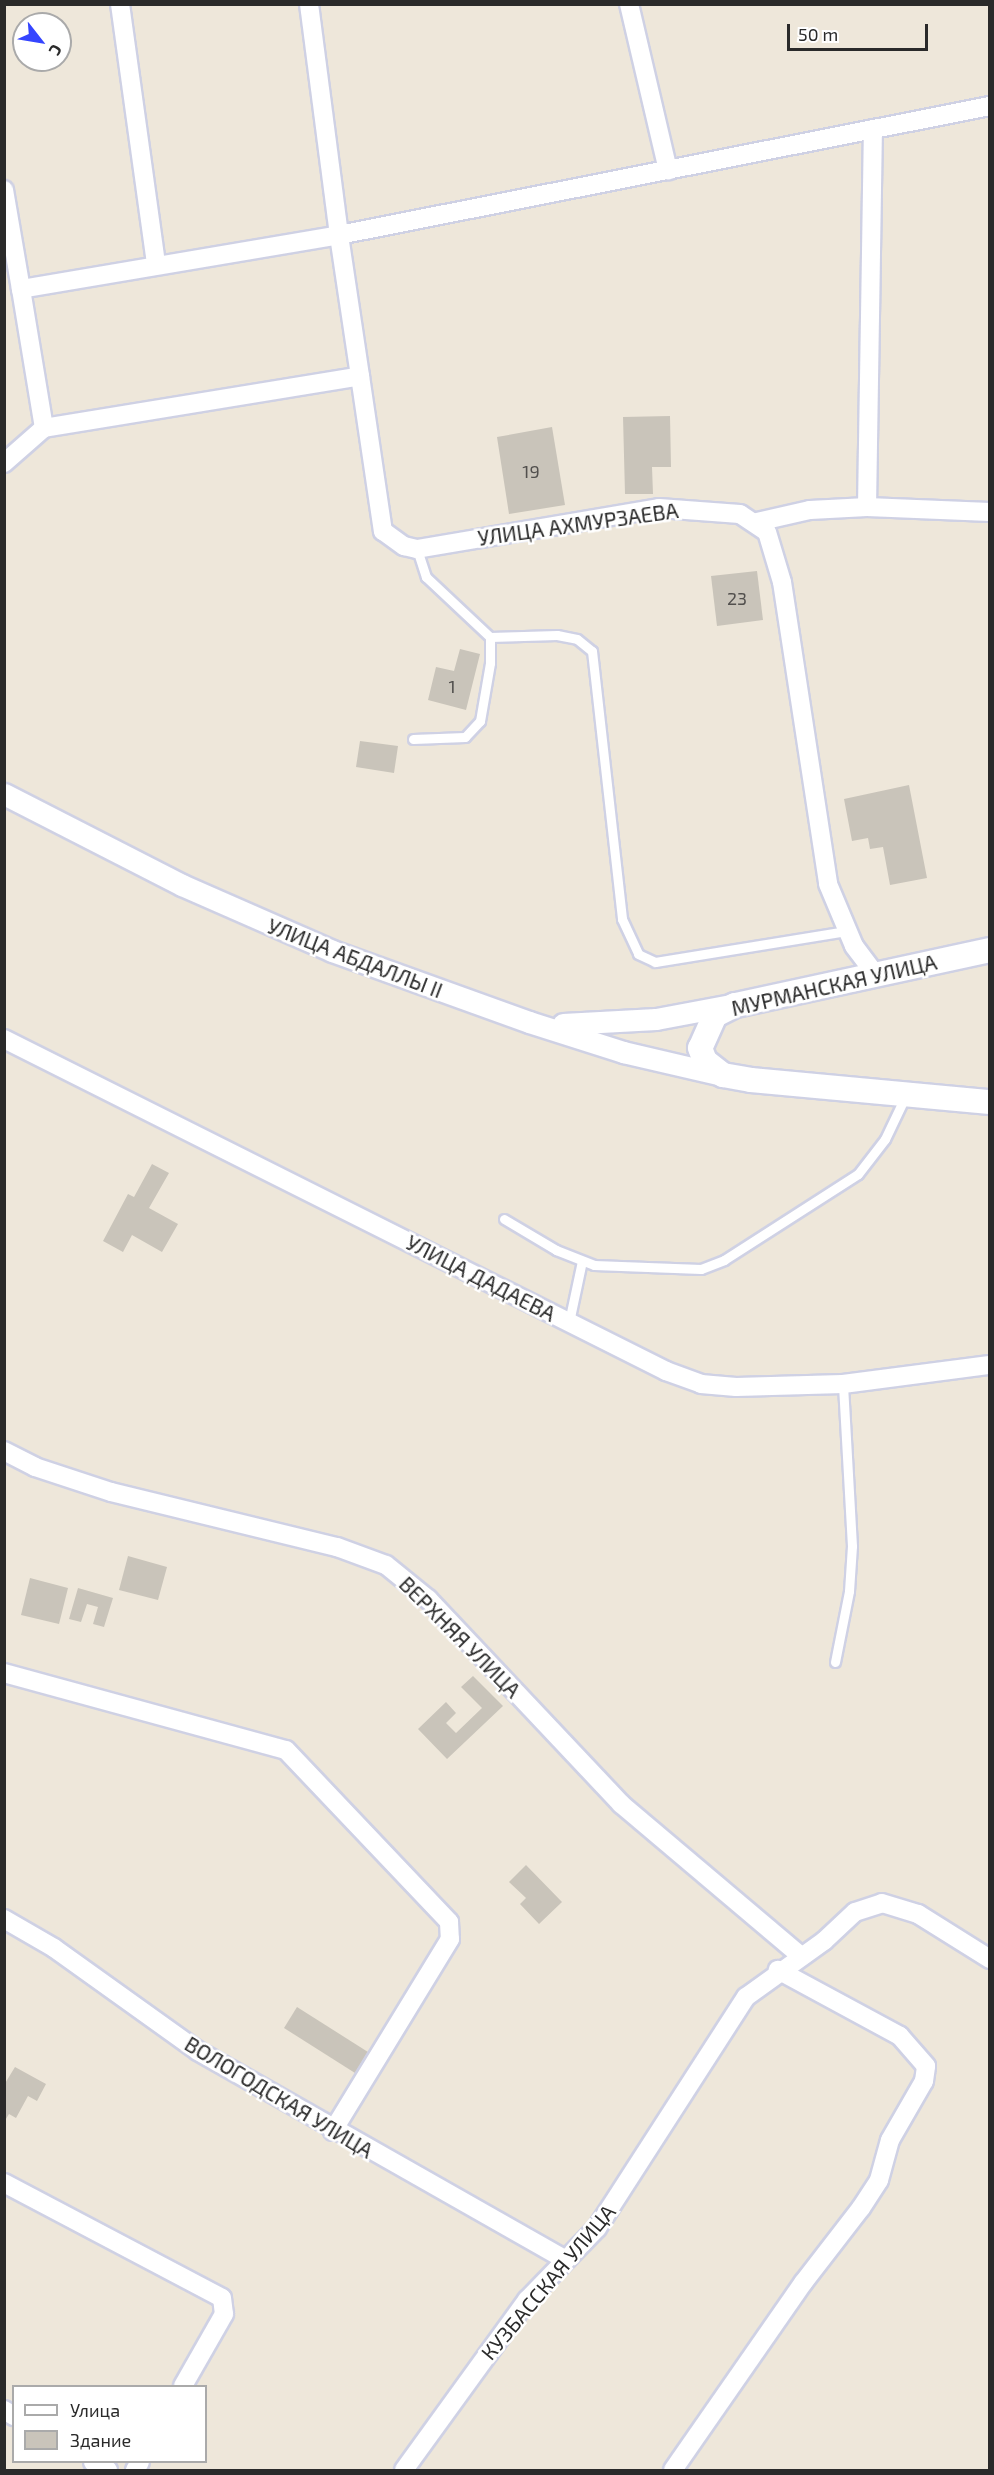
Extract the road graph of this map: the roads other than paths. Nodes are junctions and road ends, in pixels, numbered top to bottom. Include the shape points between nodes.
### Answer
1 (120, 4) edge
2 (309, 4) edge
3 (629, 4) edge
4 (990, 106) edge
5 (873, 129) junction
6 (668, 170) junction
7 (4, 190) edge
8 (339, 235) junction
9 (156, 265) junction
10 (21, 288) junction
11 (360, 376) junction
12 (44, 428) junction
13 (4, 463) edge
14 (867, 507) junction
15 (990, 512) edge
16 (757, 522) junction
17 (417, 549) junction
18 (490, 637) junction
19 (412, 739) dead end
20 (4, 794) edge
21 (847, 931) junction
22 (990, 950) edge
23 (875, 974) junction
24 (735, 1005) junction
25 (529, 1022) junction
26 (4, 1039) edge
27 (723, 1075) junction
28 (906, 1095) junction
29 (990, 1102) edge
30 (504, 1219) dead end
31 (582, 1261) junction
32 (569, 1322) junction
33 (990, 1365) edge
34 (843, 1384) junction
35 (4, 1451) edge
36 (835, 1662) dead end
37 (4, 1673) edge
38 (4, 1919) edge
39 (801, 1956) junction
40 (990, 1959) edge
41 (778, 1970) junction
42 (333, 2132) junction
43 (4, 2183) edge
44 (564, 2259) junction
45 (184, 2385) edge
46 (404, 2470) edge
47 (673, 2470) edge

1 - 9 street
2 - 8 street
3 - 6 street
4 - 5 street
5 - 6 street
5 - 14 street
6 - 8 street
7 - 10 street
8 - 9 street
8 - 11 street
9 - 10 street
10 - 12 street
11 - 12 street
11 - 17 street via 382,531 392,540
12 - 13 street
14 - 15 street
14 - 16 street via 810,510
16 - 17 street, УЛИЦА АХМУРЗАЕВА via 719,511 659,508
16 - 21 street via 774,546 782,582 828,884
17 - 18 lane via 433,585
18 - 19 lane via 480,721 465,737
18 - 21 lane via 557,635 577,639 592,651 622,919 638,954 655,962
20 - 25 street, УЛИЦА АБДАЛЛЫ II via 248,916
21 - 23 street
22 - 23 main road, МУРМАНСКАЯ УЛИЦА
23 - 24 main road, МУРМАНСКАЯ УЛИЦА
24 - 25 street via 591,1026
24 - 27 main road, МУРМАНСКАЯ УЛИЦА via 715,1016 700,1048 705,1060
25 - 27 street, УЛИЦА АБДАЛЛЫ II via 623,1052
26 - 32 street, УЛИЦА ДАДАЕВА
27 - 28 main road
28 - 29 main road
28 - 31 lane via 885,1139 858,1174 724,1260 701,1269 669,1272
30 - 31 lane
31 - 32 lane
32 - 34 street, УЛИЦА ДАДАЕВА via 701,1384 736,1388
33 - 34 street, УЛИЦА ДАДАЕВА
34 - 36 lane via 852,1546 849,1591
35 - 39 street, ВЕРХНЯЯ УЛИЦА via 35,1467 111,1492 337,1547 386,1565 428,1599 629,1811
37 - 42 street via 286,1750 449,1922 450,1939
38 - 42 street, ВОЛОГОДСКАЯ УЛИЦА via 54,1948 198,2051
39 - 40 street, КУЗБАССКАЯ УЛИЦА via 855,1912 882,1903 918,1914
39 - 41 street, КУЗБАССКАЯ УЛИЦА
41 - 44 street, КУЗБАССКАЯ УЛИЦА via 746,1997 618,2198 597,2228
41 - 47 street via 900,2036 926,2066 924,2081 890,2140 879,2180
42 - 44 street, ВОЛОГОДСКАЯ УЛИЦА
43 - 45 street via 222,2298 224,2314
44 - 46 street, КУЗБАССКАЯ УЛИЦА via 527,2300

